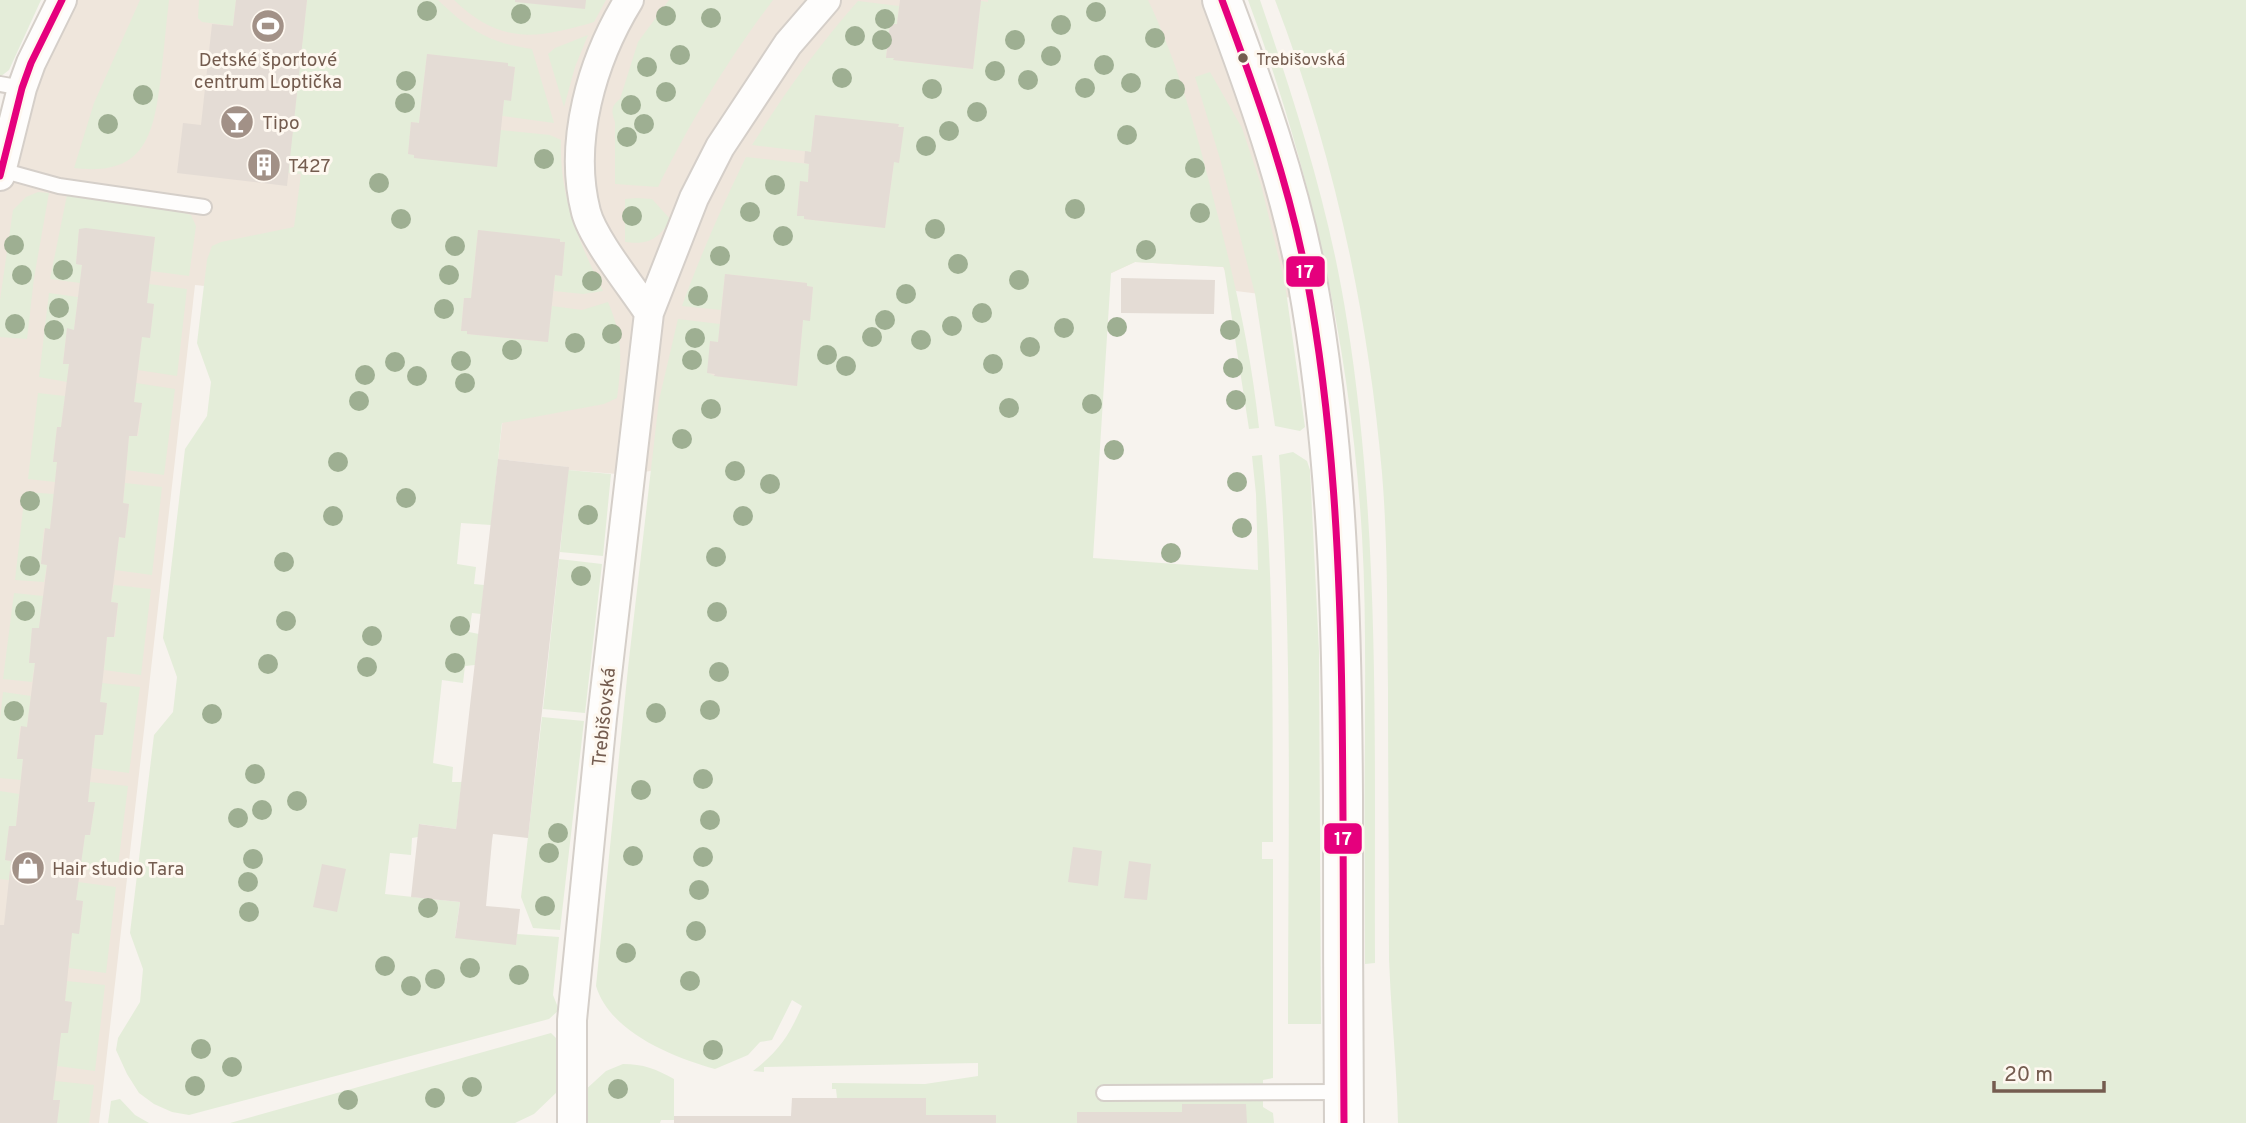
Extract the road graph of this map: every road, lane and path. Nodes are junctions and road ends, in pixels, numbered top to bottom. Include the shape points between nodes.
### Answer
1 (62, 0) edge
2 (629, 0) edge
3 (826, 0) edge
4 (1222, 0) edge
5 (11, 86) edge
6 (1, 173) edge
7 (204, 207) dead end
8 (649, 313) junction
9 (1104, 1093) dead end
10 (1344, 1108) edge
11 (572, 1123) edge

1 - 5 street via 31,63
2 - 8 street via 589,92 581,175 594,231
3 - 8 street, Trebišovská via 788,44 720,147 694,198
4 - 10 street via 1284,180 1306,277 1329,438 1342,636
5 - 6 street
6 - 7 lane
8 - 11 street, Trebišovská via 574,996
9 - 10 lane

